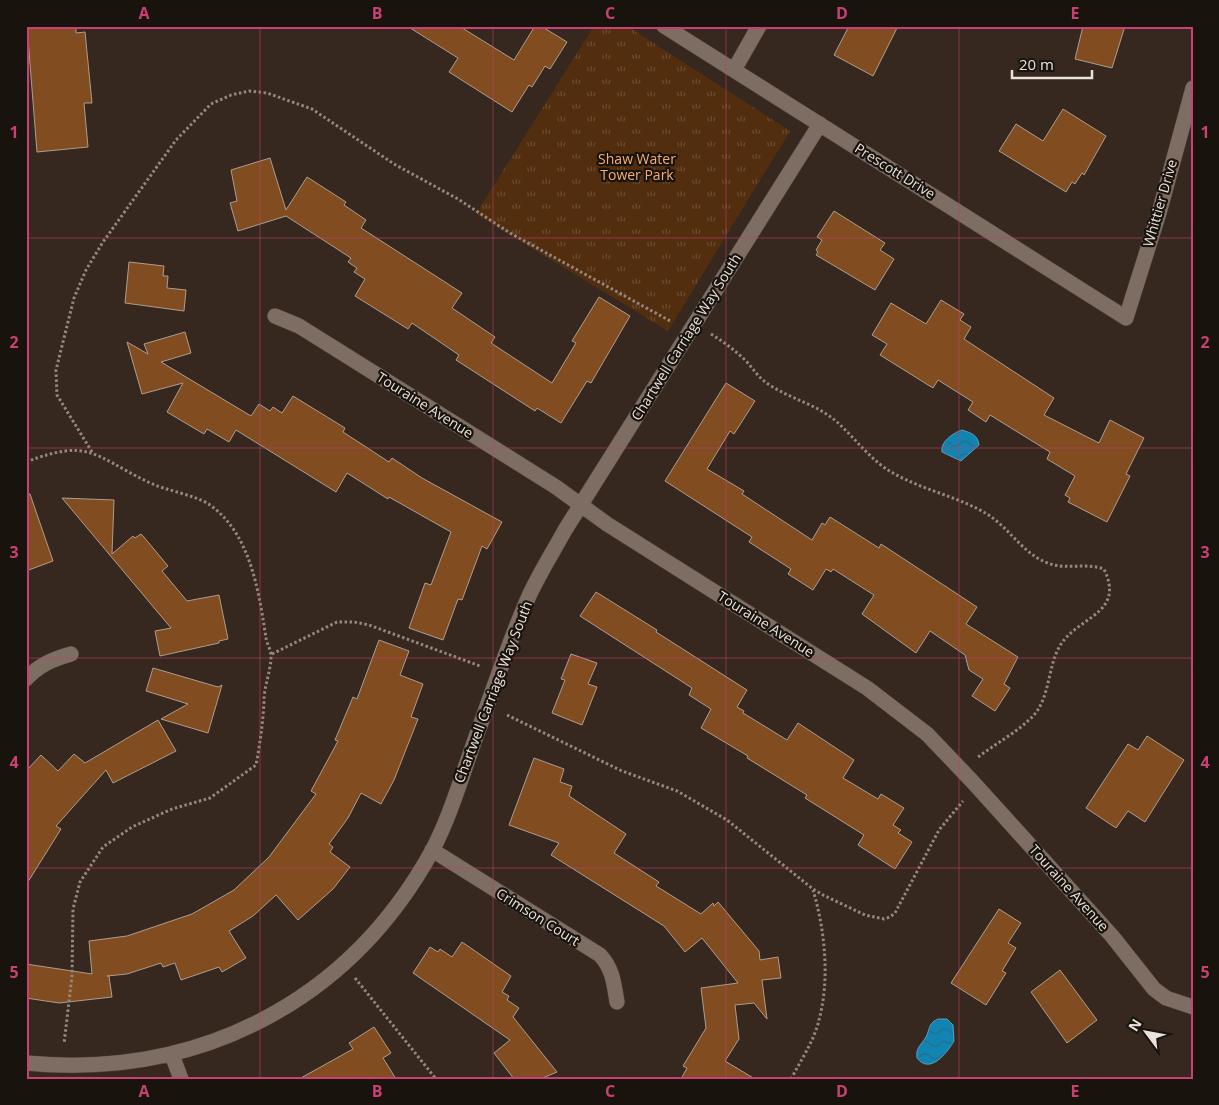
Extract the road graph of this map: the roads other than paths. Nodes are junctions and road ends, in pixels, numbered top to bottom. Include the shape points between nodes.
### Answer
1 (664, 26) edge
2 (759, 26) edge
3 (734, 70) junction
4 (1193, 88) edge
5 (820, 124) junction
6 (275, 316) dead end
7 (1126, 318) joint
8 (582, 505) junction
9 (71, 654) dead end
10 (26, 679) edge
11 (432, 850) junction
12 (617, 1002) dead end
13 (1193, 1008) edge
14 (172, 1055) junction
15 (26, 1063) edge
16 (181, 1079) edge

1 - 3 street, Prescott Drive
2 - 3 street
3 - 5 street, Prescott Drive
4 - 7 street, Whittier Drive
5 - 7 street, Prescott Drive
5 - 8 street, Chartwell Carriage Way South
6 - 8 street, Touraine Avenue via 299,326
8 - 11 street, Chartwell Carriage Way South via 530,595
8 - 13 street, Touraine Avenue via 866,688 927,734 1112,936 1154,990
9 - 10 street via 52,660
11 - 12 street, Crimson Court via 600,955 612,973
11 - 14 street, Chartwell Carriage Way South via 405,895 377,931 344,964 270,1016 222,1040
14 - 15 street, Chartwell Carriage Way South via 117,1065
14 - 16 street

